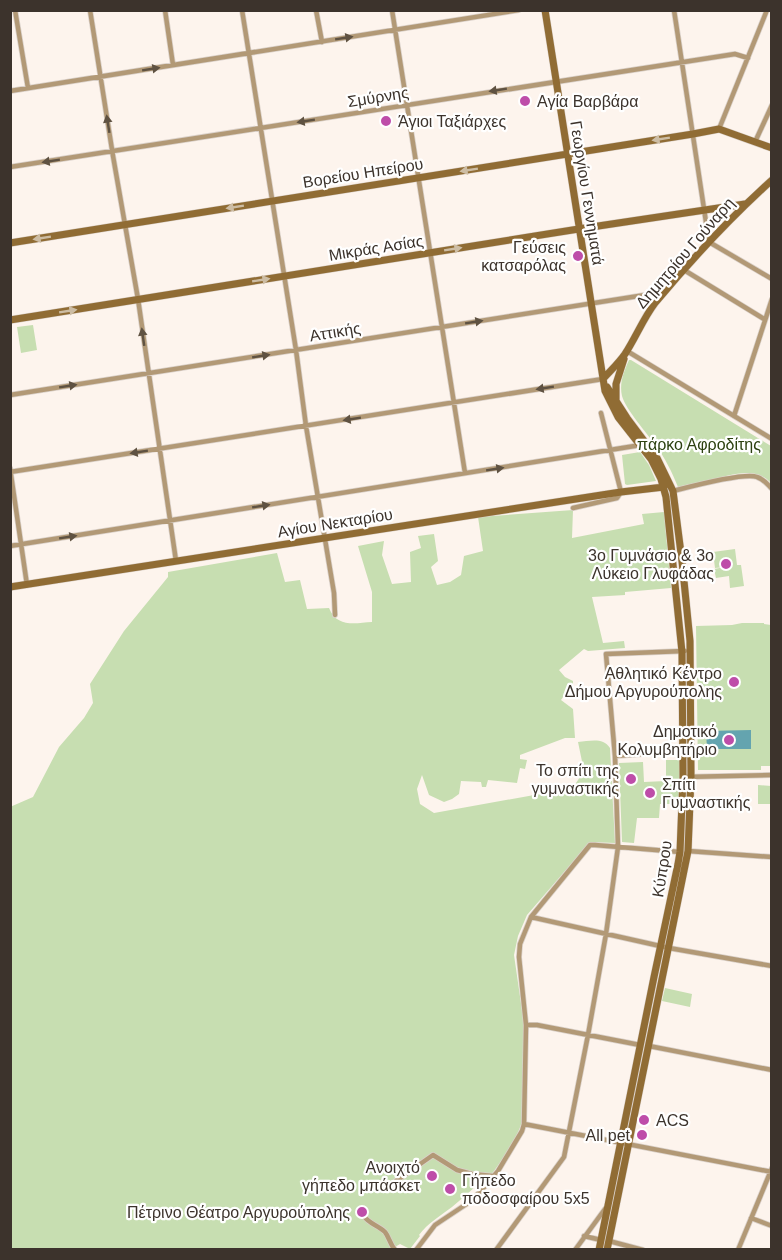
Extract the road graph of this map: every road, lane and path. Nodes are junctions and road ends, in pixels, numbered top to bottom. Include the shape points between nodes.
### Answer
1 (15, 10) edge
2 (90, 10) edge
3 (165, 10) edge
4 (242, 10) edge
5 (316, 10) edge
6 (392, 10) edge
7 (468, 10) edge
8 (519, 10) edge
9 (545, 10) edge
10 (674, 10) edge
11 (767, 10) edge
12 (469, 18) junction
13 (395, 30) junction
14 (322, 42) junction
15 (248, 53) junction
16 (748, 58) junction
17 (682, 62) junction
18 (173, 65) junction
19 (100, 77) junction
20 (556, 81) junction
21 (28, 88) junction
22 (10, 91) edge
23 (407, 105) junction
24 (771, 105) edge
25 (260, 128) junction
26 (719, 129) junction
27 (693, 134) junction
28 (755, 142) junction
29 (771, 148) edge
30 (112, 151) junction
31 (568, 154) junction
32 (10, 167) edge
33 (418, 178) junction
34 (771, 180) edge
35 (272, 201) junction
36 (746, 204) junction
37 (705, 210) junction
38 (125, 225) junction
39 (579, 229) junction
40 (710, 242) junction
41 (10, 243) edge
42 (430, 253) junction
43 (684, 270) junction
44 (284, 276) junction
45 (771, 279) edge
46 (664, 292) junction
47 (138, 299) junction
48 (771, 299) edge
49 (591, 303) junction
50 (764, 319) junction
51 (10, 320) edge
52 (442, 327) junction
53 (296, 350) junction
54 (627, 351) junction
55 (148, 374) junction
56 (603, 379) junction
57 (10, 395) edge
58 (616, 401) junction
59 (454, 403) junction
60 (602, 412) dead end
61 (734, 416) junction
62 (306, 426) junction
63 (771, 439) edge
64 (641, 445) junction
65 (160, 449) junction
66 (610, 450) junction
67 (11, 471) edge
68 (465, 473) junction
69 (664, 487) junction
70 (771, 489) edge
71 (673, 491) junction
72 (621, 492) junction
73 (318, 497) junction
74 (573, 508) dead end
75 (170, 520) junction
76 (325, 538) junction
77 (21, 544) junction
78 (10, 546) edge
79 (176, 561) junction
80 (27, 585) junction
81 (10, 587) edge
82 (335, 615) dead end
83 (691, 651) junction
84 (682, 652) junction
85 (683, 751) junction
86 (615, 756) junction
87 (771, 775) edge
88 (687, 777) junction
89 (618, 847) junction
90 (684, 852) junction
91 (771, 857) edge
92 (531, 917) junction
93 (606, 934) junction
94 (661, 946) junction
95 (669, 948) junction
96 (771, 966) edge
97 (526, 1025) junction
98 (588, 1035) junction
99 (640, 1045) junction
100 (649, 1046) junction
101 (771, 1070) edge
102 (524, 1124) junction
103 (568, 1133) junction
104 (624, 1144) junction
105 (454, 1169) junction
106 (771, 1170) edge
107 (447, 1174) dead end
108 (493, 1176) junction
109 (386, 1188) dead end
110 (608, 1205) junction
111 (364, 1216) dead end
112 (751, 1218) junction
113 (771, 1226) edge
114 (584, 1236) junction
115 (605, 1240) junction
116 (398, 1250) edge
117 (416, 1250) edge
118 (496, 1250) edge
119 (574, 1250) edge
120 (599, 1250) edge
121 (607, 1250) edge
122 (643, 1250) edge
123 (738, 1250) edge

1 - 21 street
2 - 19 street
3 - 18 street
4 - 15 street
5 - 14 street
6 - 13 street
7 - 12 street
8 - 12 street
9 - 20 main road, Γεωργίου Γεννηματά
10 - 17 street
11 - 16 street
12 - 13 street
14 -> 13 street
13 - 23 street
14 - 15 street
15 - 18 street
15 - 25 street
16 - 17 street, Σμύρνης via 735,54
16 - 26 street
17 - 20 street, Σμύρνης
17 - 27 street
19 -> 18 street
19 - 21 street
30 -> 19 street
20 -> 23 street, Σμύρνης
20 - 31 main road, Γεωργίου Γεννηματά
21 - 22 street
23 -> 25 street, Σμύρνης
23 - 33 street
24 - 28 street
25 - 30 street, Σμύρνης
25 - 35 street
26 - 27 main road, Βορείου Ηπείρου
26 - 28 main road
27 -> 31 main road, Βορείου Ηπείρου
27 - 37 street
28 - 29 main road
30 -> 32 street, Σμύρνης
30 - 38 street
31 -> 33 main road, Βορείου Ηπείρου
31 - 39 main road, Γεωργίου Γεννηματά
33 - 35 main road, Βορείου Ηπείρου
33 - 42 street
34 - 36 main road, Δημητρίου Γούναρη
35 -> 38 main road, Βορείου Ηπείρου
35 - 44 street
36 - 37 main road, Μικράς Ασίας
36 - 40 main road, Δημητρίου Γούναρη
37 - 39 main road, Μικράς Ασίας
37 - 40 street
38 -> 41 main road, Βορείου Ηπείρου
38 - 47 street
42 -> 39 main road, Μικράς Ασίας
39 - 49 main road, Γεωργίου Γεννηματά
40 - 43 main road, Δημητρίου Γούναρη
40 - 45 street
42 - 44 main road, Μικράς Ασίας
42 - 52 street
43 - 46 main road, Δημητρίου Γούναρη
43 - 50 street
47 -> 44 main road, Μικράς Ασίας
44 - 53 street
46 - 49 street, Αττικής
46 - 54 main road, Δημητρίου Γούναρη via 647,313
51 -> 47 main road, Μικράς Ασίας
55 -> 47 street
48 - 50 street
52 -> 49 street, Αττικής
49 - 56 main road, Γεωργίου Γεννηματά
50 - 61 street
52 - 53 street, Αττικής
52 - 59 street
55 -> 53 street, Αττικής
53 - 62 street
54 - 56 main road
54 - 58 main road via 616,384
54 - 61 street
57 -> 55 street, Αττικής
55 - 65 street
56 - 58 main road, Γεωργίου Γεννηματά
56 -> 59 street
56 - 64 main road, Γεωργίου Γεννηματά via 618,417
58 - 71 main road, Γεωργίου Γεννηματά via 657,458
59 -> 62 street
59 - 68 street
60 - 66 street
61 - 63 street
62 - 65 street
62 - 73 street
64 - 66 street
64 - 69 main road, Γεωργίου Γεννηματά
65 -> 67 street
65 - 75 street
68 -> 66 street
66 - 72 street
67 - 77 street
68 - 73 street
69 - 71 main road
69 - 72 main road, Αγίου Νεκταρίου
69 - 84 main road, Κύπρου
70 - 71 street via 766,482 750,476
71 - 83 main road, Κύπρου
72 - 74 street via 618,498
72 - 76 main road, Αγίου Νεκταρίου
75 -> 73 street
73 - 76 street
77 -> 75 street
75 - 79 street
76 - 79 main road, Αγίου Νεκταρίου
76 - 82 street
77 - 78 street
77 - 80 street
79 - 80 main road, Αγίου Νεκταρίου
80 - 81 main road, Αγίου Νεκταρίου
83 - 84 street
83 - 88 main road, Κύπρου
84 - 85 main road, Κύπρου
84 - 86 street via 606,654
85 - 86 street
85 - 88 main road, Κύπρου
86 - 89 street
87 - 88 street
88 - 90 main road, Κύπρου
89 - 90 street
89 - 92 street via 591,845
89 - 93 street
90 - 91 street
90 - 94 main road, Κύπρου
90 - 95 main road, Κύπρου
92 - 93 street
92 - 97 street via 519,951
93 - 94 street
93 - 98 street
94 - 95 street
94 - 99 main road, Κύπρου
95 - 96 street
95 - 100 main road, Κύπρου
97 - 98 street
97 - 102 street
98 - 99 street
98 - 103 street
99 - 104 main road, Κύπρου
100 - 101 street
100 - 104 main road, Κύπρου
102 - 103 street
102 - 108 street via 517,1142
103 - 104 street
103 - 118 street via 562,1161
104 - 106 street
104 - 110 main road, Κύπρου
104 - 115 main road, Κύπρου
105 - 107 street
105 - 108 street
105 - 109 street via 433,1155
106 - 112 street
108 - 117 street via 468,1203 435,1225
110 - 114 street
110 - 115 main road, Κύπρου
111 - 116 street via 384,1231
112 - 113 street
112 - 123 street
114 - 115 street
114 - 119 street
115 - 120 main road, Κύπρου
115 - 121 main road, Κύπρου
115 - 122 street

